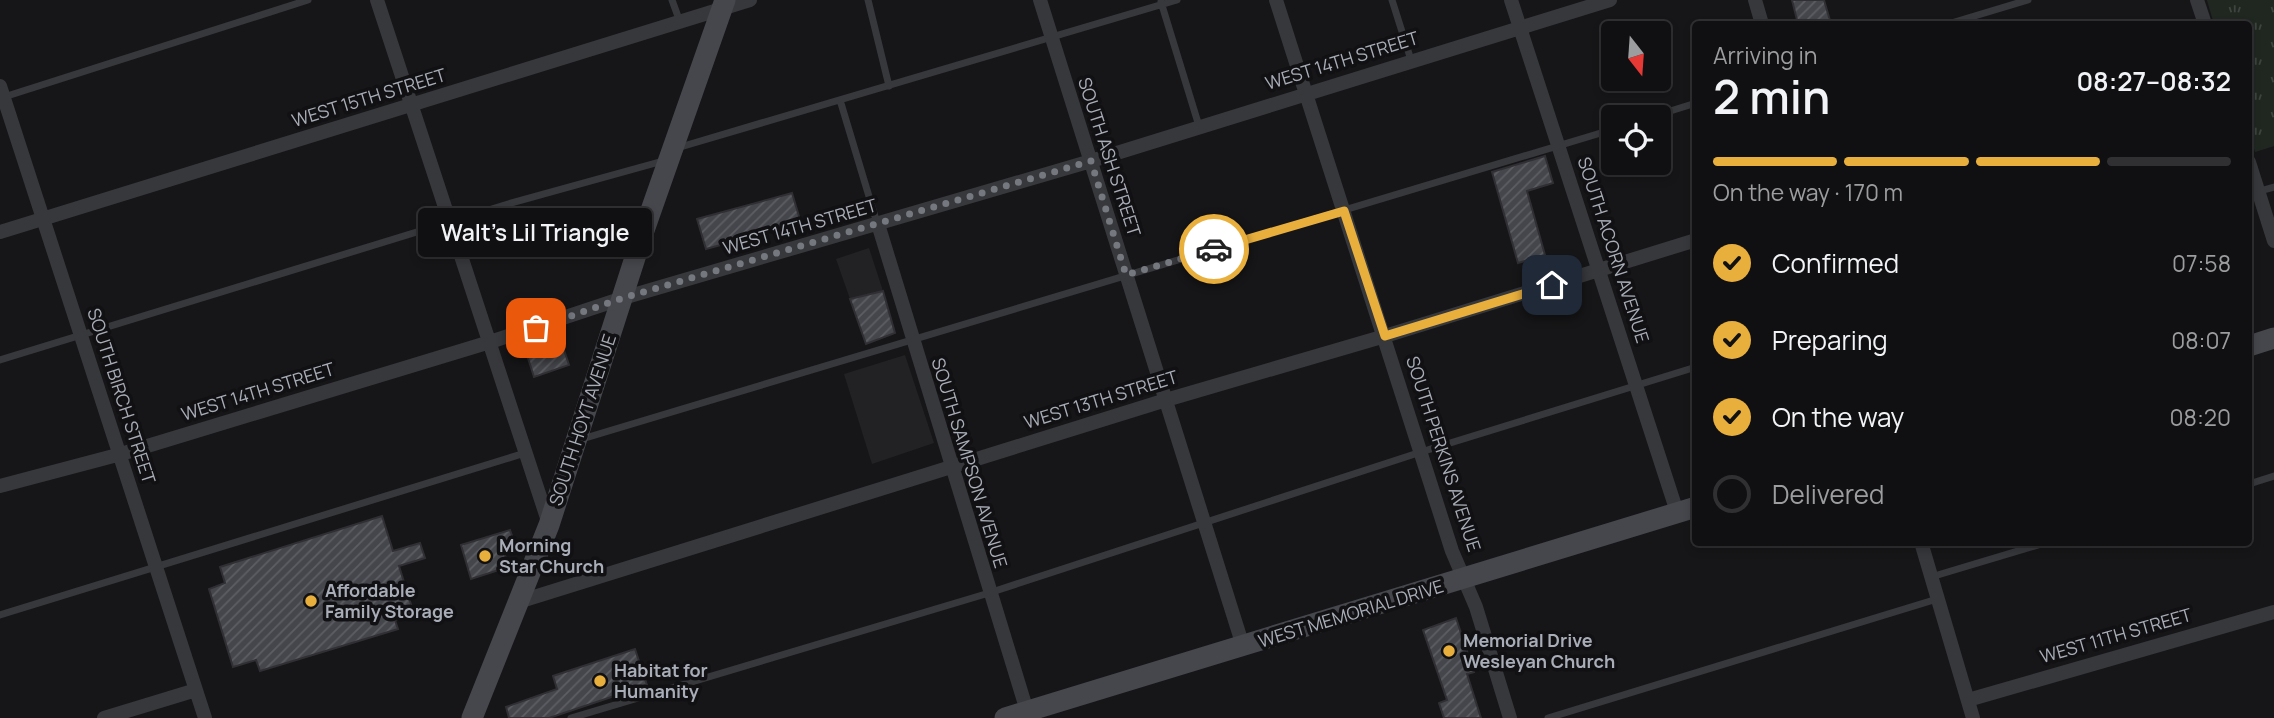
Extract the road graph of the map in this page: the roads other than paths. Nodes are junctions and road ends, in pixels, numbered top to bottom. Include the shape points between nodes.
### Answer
1 (308, 0) edge
2 (377, 0) edge
3 (672, 0) edge
4 (750, 0) edge
5 (868, 0) edge
6 (1040, 0) edge
7 (1177, 0) edge
8 (1276, 0) edge
9 (1392, 0) edge
10 (1511, 0) edge
11 (1610, 0) edge
12 (1755, 0) edge
13 (2028, 0) edge
14 (2197, 0) edge
15 (1161, 2) edge
16 (724, 4) edge
17 (1761, 21) edge
18 (1958, 21) edge
19 (2204, 21) edge
20 (680, 22) junction
21 (1519, 27) junction
22 (1051, 38) junction
23 (1411, 60) junction
24 (889, 86) junction
25 (1306, 92) junction
26 (1, 94) edge
27 (840, 100) junction
28 (1692, 104) edge
29 (411, 105) junction
30 (1671, 111) edge
31 (1199, 125) junction
32 (1601, 133) edge
33 (1559, 146) junction
34 (671, 155) junction
35 (1091, 161) junction
36 (2274, 187) edge
37 (2253, 192) edge
38 (1344, 211) junction
39 (44, 219) junction
40 (449, 223) junction
41 (878, 225) junction
42 (0, 232) edge
43 (1692, 241) edge
44 (2274, 241) edge
45 (1600, 270) junction
46 (1126, 275) junction
47 (623, 298) junction
48 (80, 336) junction
49 (1385, 336) junction
50 (912, 338) junction
51 (2274, 338) edge
52 (490, 342) junction
53 (2252, 345) edge
54 (0, 360) edge
55 (1692, 368) edge
56 (1636, 384) junction
57 (1166, 400) junction
58 (578, 441) junction
59 (1421, 452) junction
60 (525, 453) junction
61 (121, 454) junction
62 (950, 467) junction
63 (2274, 476) edge
64 (2252, 483) edge
65 (0, 486) edge
66 (1686, 509) edge
67 (1206, 523) junction
68 (549, 525) junction
69 (1922, 546) edge
70 (2035, 546) edge
71 (156, 569) junction
72 (1931, 577) junction
73 (1464, 580) junction
74 (989, 593) junction
75 (1938, 599) junction
76 (518, 602) junction
77 (2274, 612) edge
78 (0, 615) edge
79 (1243, 646) junction
80 (196, 690) junction
81 (1968, 700) junction
82 (1040, 712) edge
83 (104, 718) edge
84 (205, 718) edge
85 (472, 718) edge
86 (571, 718) edge
87 (1005, 718) edge
88 (1510, 718) edge
89 (1548, 718) edge
90 (1973, 718) edge

1 - 26 lane
2 - 29 street
3 - 20 lane
4 - 16 street, WEST 15TH STREET
5 - 24 lane
6 - 22 street, SOUTH ASH STREET
7 - 15 lane
8 - 25 street, SOUTH PERKINS AVENUE
9 - 23 lane
10 - 21 street, SOUTH ACORN AVENUE
11 - 21 street, WEST 14TH STREET
12 - 17 street
13 - 18 lane
14 - 19 street
15 - 22 lane
15 - 31 lane
16 - 20 street, WEST 15TH STREET
16 - 34 main road, SOUTH HOYT AVENUE
20 - 29 street, WEST 15TH STREET
21 - 23 street, WEST 14TH STREET
21 - 33 street, SOUTH ACORN AVENUE
22 - 24 lane
22 - 35 street, SOUTH ASH STREET
23 - 25 street, WEST 14TH STREET
24 - 27 lane
25 - 31 street, WEST 14TH STREET
25 - 38 street, SOUTH PERKINS AVENUE
26 - 39 street, SOUTH BIRCH STREET
27 - 34 lane
27 - 41 lane
28 - 30 lane
29 - 39 street, WEST 15TH STREET
29 - 40 street
31 - 35 street, WEST 14TH STREET
32 - 33 lane
33 - 38 lane
33 - 45 street, SOUTH ACORN AVENUE
34 - 40 lane
34 - 47 main road, SOUTH HOYT AVENUE
35 - 41 street, WEST 14TH STREET
35 - 46 street, SOUTH ASH STREET
36 - 37 lane
37 - 44 street
38 - 46 lane
38 - 49 street, SOUTH PERKINS AVENUE
39 - 42 street, WEST 15TH STREET
39 - 48 street, SOUTH BIRCH STREET
40 - 48 lane
40 - 52 street
41 - 47 street, WEST 14TH STREET
41 - 50 street, SOUTH SAMPSON AVENUE
43 - 45 street, WEST 13TH STREET
45 - 49 street, WEST 13TH STREET
45 - 56 street, SOUTH ACORN AVENUE
46 - 50 lane
46 - 57 street, SOUTH ASH STREET
47 - 52 street, WEST 14TH STREET
47 - 58 main road, SOUTH HOYT AVENUE
48 - 54 lane
48 - 61 street, SOUTH BIRCH STREET
49 - 57 street, WEST 13TH STREET
49 - 59 street, SOUTH PERKINS AVENUE
50 - 58 lane
50 - 62 street, SOUTH SAMPSON AVENUE
51 - 53 main road
52 - 60 street
52 - 61 street, WEST 14TH STREET
55 - 56 lane
56 - 59 lane
56 - 66 street, SOUTH ACORN AVENUE
57 - 62 street, WEST 13TH STREET
57 - 67 street, SOUTH ASH STREET
58 - 68 main road, SOUTH HOYT AVENUE
59 - 67 lane
59 - 73 street, SOUTH PERKINS AVENUE
60 - 68 street
60 - 71 lane
61 - 65 street, WEST 14TH STREET
61 - 71 street, SOUTH BIRCH STREET
62 - 74 street, SOUTH SAMPSON AVENUE
62 - 76 street, WEST 13TH STREET
63 - 64 lane
66 - 73 main road, WEST MEMORIAL DRIVE
67 - 74 lane
67 - 79 street, SOUTH ASH STREET
68 - 76 main road, SOUTH HOYT AVENUE
69 - 72 street
70 - 72 lane
71 - 78 lane
71 - 80 street, SOUTH BIRCH STREET
72 - 75 street
73 - 79 main road, WEST MEMORIAL DRIVE
73 - 88 street, SOUTH PERKINS AVENUE
74 - 82 street, SOUTH SAMPSON AVENUE
74 - 86 lane
75 - 81 street
75 - 89 lane
76 - 85 main road, SOUTH HOYT AVENUE
77 - 81 street, WEST 11TH STREET
79 - 82 main road, WEST MEMORIAL DRIVE
80 - 83 street
80 - 84 street, SOUTH BIRCH STREET
81 - 90 street
82 - 87 main road, WEST MEMORIAL DRIVE

